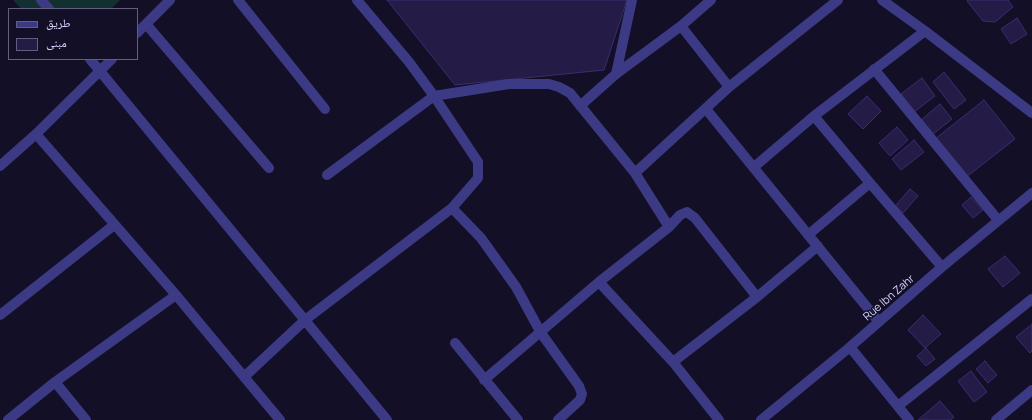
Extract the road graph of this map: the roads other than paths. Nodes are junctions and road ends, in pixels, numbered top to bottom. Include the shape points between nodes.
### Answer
1 (41, 0) edge
2 (170, 0) edge
3 (238, 0) edge
4 (632, 0) edge
5 (711, 0) edge
6 (838, 0) edge
7 (882, 0) edge
8 (360, 1) edge
9 (47, 8) edge
10 (146, 24) junction
11 (681, 26) junction
12 (925, 31) junction
13 (138, 32) edge
14 (91, 60) edge
15 (111, 60) edge
16 (874, 69) junction
17 (100, 71) junction
18 (616, 74) junction
19 (729, 87) junction
20 (434, 96) junction
21 (580, 106) junction
22 (325, 109) dead end
23 (706, 109) junction
24 (1032, 113) edge
25 (814, 116) junction
26 (36, 134) junction
27 (0, 166) edge
28 (754, 167) junction
29 (269, 168) dead end
30 (635, 173) junction
31 (327, 175) dead end
32 (870, 183) junction
33 (1032, 193) edge
34 (452, 208) junction
35 (998, 220) junction
36 (114, 225) junction
37 (669, 227) junction
38 (808, 235) junction
39 (818, 246) junction
40 (942, 267) junction
41 (600, 282) junction
42 (176, 295) junction
43 (757, 296) junction
44 (1032, 299) edge
45 (0, 315) edge
46 (305, 320) junction
47 (879, 322) junction
48 (540, 333) junction
49 (455, 344) dead end
50 (850, 346) junction
51 (673, 362) junction
52 (244, 377) junction
53 (484, 380) junction
54 (56, 382) junction
55 (1032, 390) edge
56 (898, 406) junction
57 (8, 420) edge
58 (86, 420) edge
59 (280, 420) edge
60 (387, 420) edge
61 (517, 420) edge
62 (558, 420) edge
63 (718, 420) edge
64 (760, 420) edge
65 (909, 420) edge
66 (996, 420) edge

1 - 9 street
2 - 10 street
3 - 22 street
4 - 18 street
5 - 11 street
6 - 19 street
7 - 12 street
8 - 20 street
10 - 13 street
10 - 29 street
11 - 18 street
11 - 19 street
12 - 16 street
12 - 24 street
14 - 17 street
15 - 17 street
16 - 25 street
16 - 35 street
17 - 26 street
17 - 46 street
18 - 21 street
19 - 23 street
20 - 21 street via 509,84 549,84 570,92
20 - 31 street
20 - 34 street via 478,162 478,178
21 - 30 street
23 - 28 street
23 - 30 street
25 - 28 street
25 - 32 street
26 - 27 street
26 - 36 street
28 - 38 street
30 - 37 street
32 - 38 street
32 - 40 street
33 - 35 street, Rue Ibn Zahr
34 - 46 street
34 - 48 street via 490,250 516,287
35 - 40 street, Rue Ibn Zahr
36 - 42 street
36 - 45 street
37 - 41 street
37 - 43 street via 680,215 687,212 695,218
38 - 39 street
39 - 43 street
39 - 47 street
40 - 47 street, Rue Ibn Zahr
41 - 48 street
41 - 51 street
42 - 52 street
42 - 54 street
43 - 51 street
44 - 56 street
46 - 52 street
46 - 60 street
47 - 50 street, Rue Ibn Zahr
48 - 53 street
48 - 62 street via 579,386 582,394 580,400
49 - 53 street
50 - 56 street
50 - 64 street, Rue Ibn Zahr
51 - 63 street
52 - 59 street
53 - 61 street
54 - 57 street
54 - 58 street
55 - 66 street
56 - 65 street

